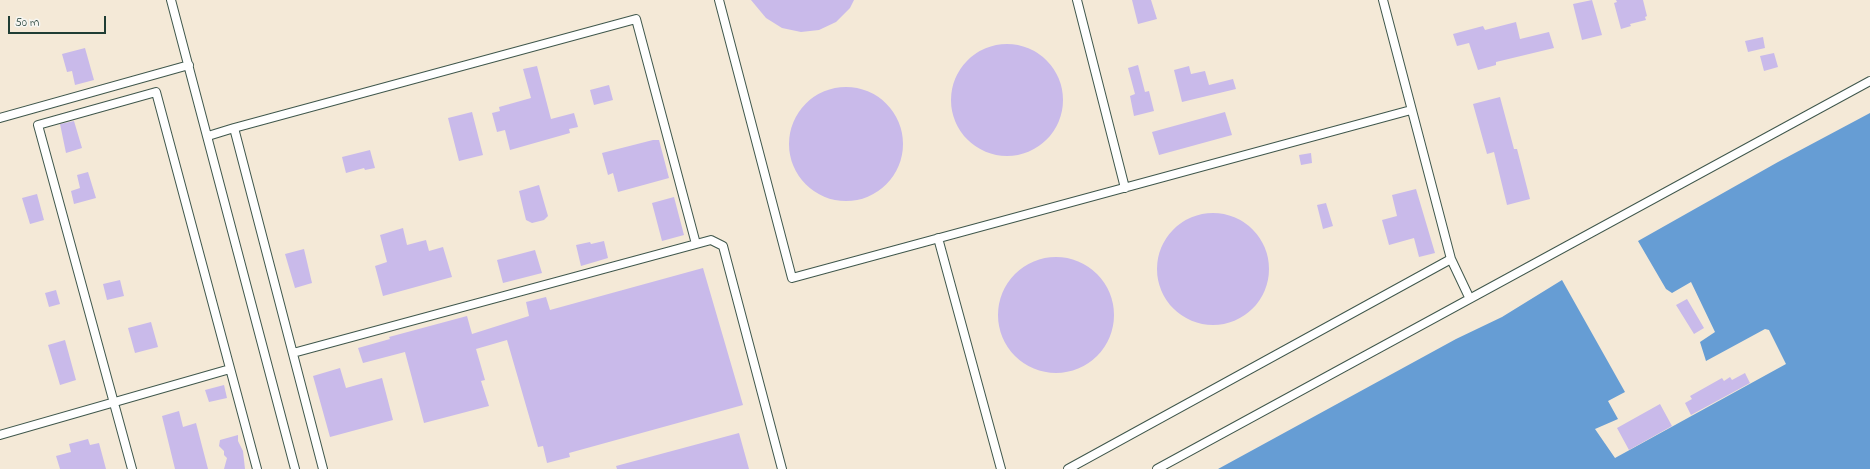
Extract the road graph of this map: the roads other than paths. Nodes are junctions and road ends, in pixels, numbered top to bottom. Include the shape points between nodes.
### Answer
1 (172, 0) edge
2 (719, 0) edge
3 (1077, 0) edge
4 (1383, 0) edge
5 (189, 65) junction
6 (1870, 81) edge
7 (1412, 110) junction
8 (0, 118) edge
9 (234, 128) junction
10 (208, 136) junction
11 (1125, 188) junction
12 (938, 238) junction
13 (696, 244) junction
14 (1452, 259) junction
15 (1470, 297) junction
16 (293, 353) junction
17 (230, 369) junction
18 (113, 402) junction
19 (0, 435) edge
20 (132, 469) edge
21 (257, 469) edge
22 (295, 469) edge
23 (323, 469) edge
24 (782, 469) edge
25 (1001, 469) edge
26 (1068, 469) edge
27 (1157, 469) edge

1 - 5 lane
2 - 12 lane via 792,278
3 - 11 lane
4 - 7 lane
5 - 8 lane
5 - 10 lane
6 - 15 lane
7 - 11 lane
7 - 14 lane
9 - 10 lane
9 - 13 lane via 636,19
9 - 16 lane
10 - 22 lane
11 - 12 lane
12 - 25 lane
13 - 16 lane
13 - 24 lane via 711,240 723,246
14 - 15 lane
14 - 26 lane
15 - 27 lane
16 - 23 lane
17 - 18 lane
17 - 18 lane via 156,92 38,125
17 - 21 lane
18 - 19 lane
18 - 20 lane

